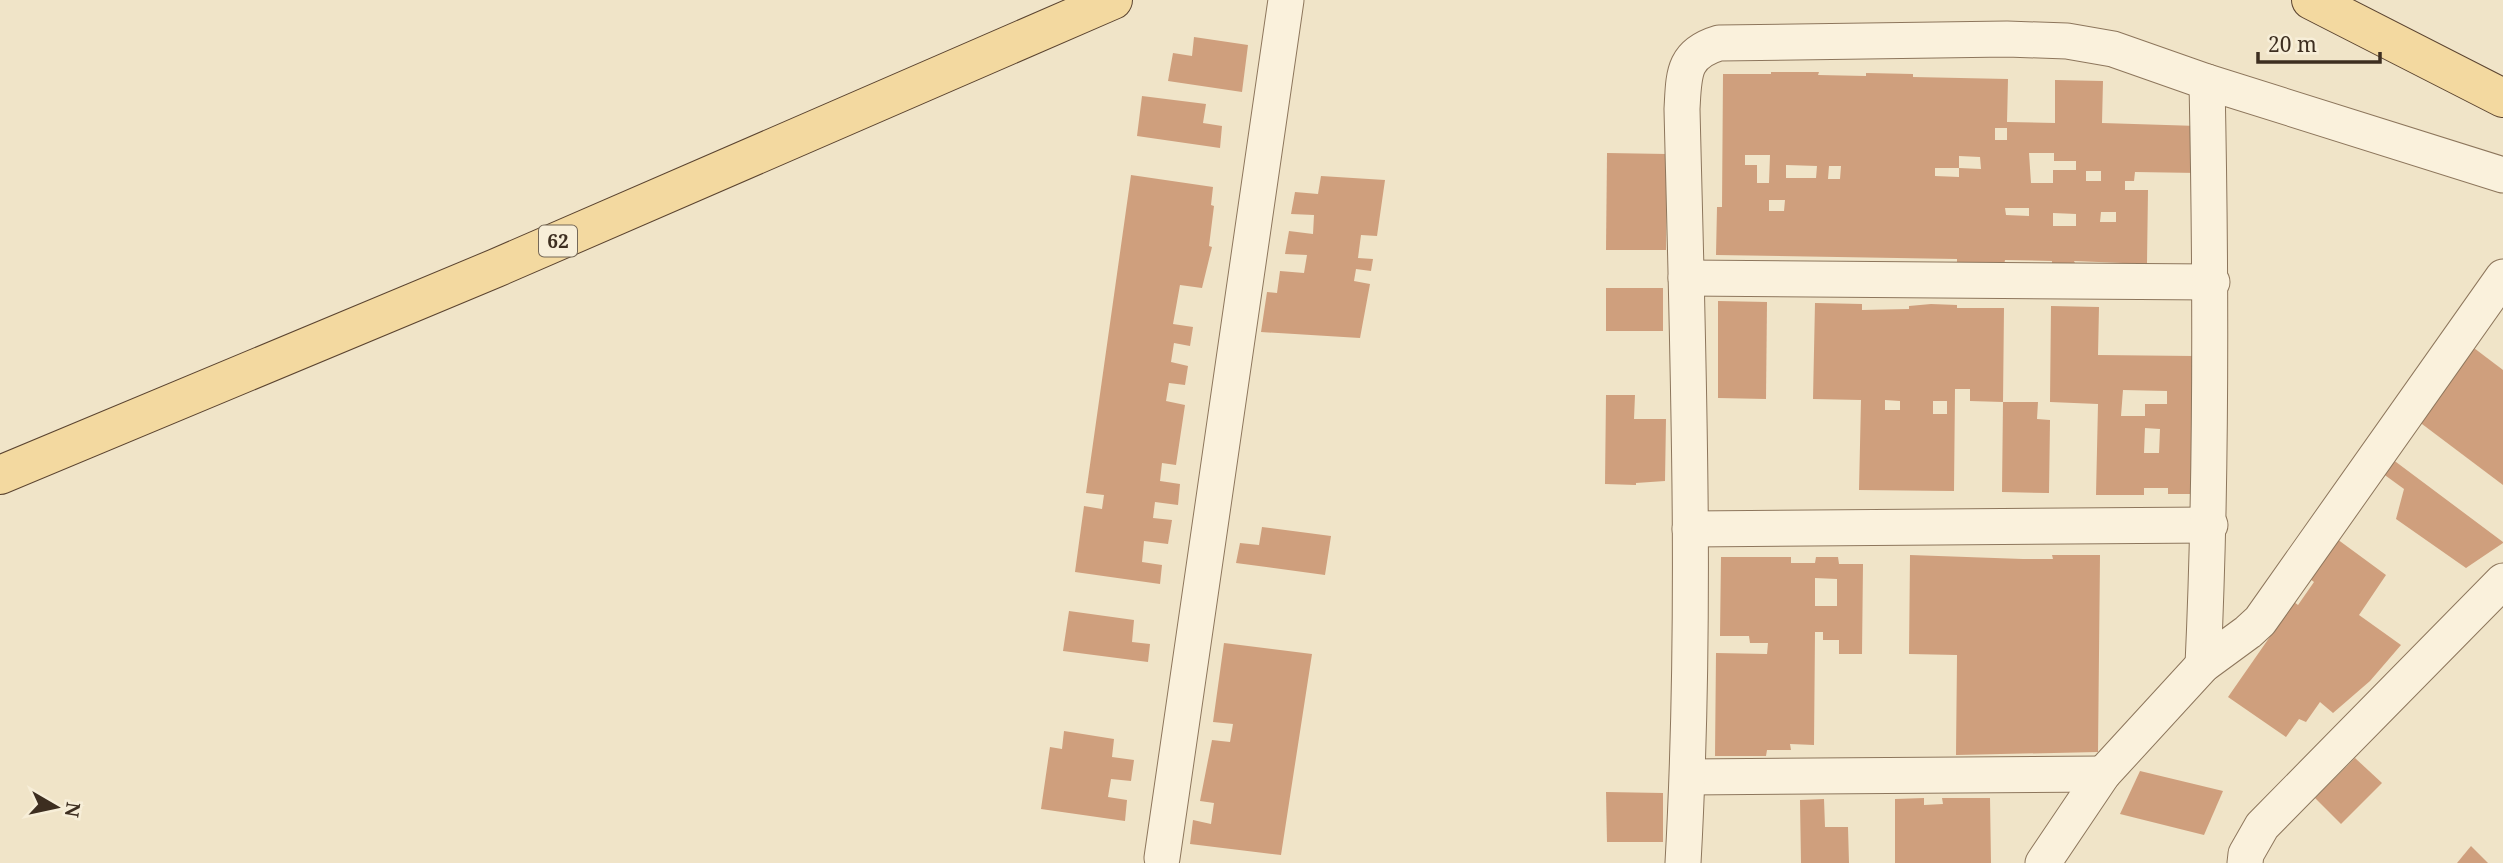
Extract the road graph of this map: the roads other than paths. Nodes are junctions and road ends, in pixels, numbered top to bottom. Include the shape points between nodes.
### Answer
1 (1113, 0) edge
2 (1286, 0) edge
3 (2311, 0) edge
4 (2207, 82) junction
5 (2503, 98) edge
6 (2503, 175) edge
7 (2503, 277) edge
8 (1686, 278) junction
9 (2211, 282) junction
10 (0, 475) edge
11 (2210, 525) junction
12 (1690, 529) junction
13 (2503, 581) edge
14 (2203, 665) junction
15 (2103, 774) junction
16 (1688, 777) junction
17 (1162, 858) dead end
18 (1683, 863) edge
19 (2043, 863) edge
20 (2245, 863) edge

1 - 10 main road, 62 via 496,268
2 - 17 street
3 - 5 main road
4 - 6 street
4 - 8 street via 2113,49 2067,41 1719,43 1703,47 1692,56 1683,89
4 - 9 street
7 - 14 street via 2260,621
8 - 9 street
8 - 12 street
9 - 11 street
11 - 12 street
11 - 14 street
12 - 16 street
13 - 20 street via 2262,827
14 - 15 street
15 - 16 street
15 - 19 street
16 - 18 street

